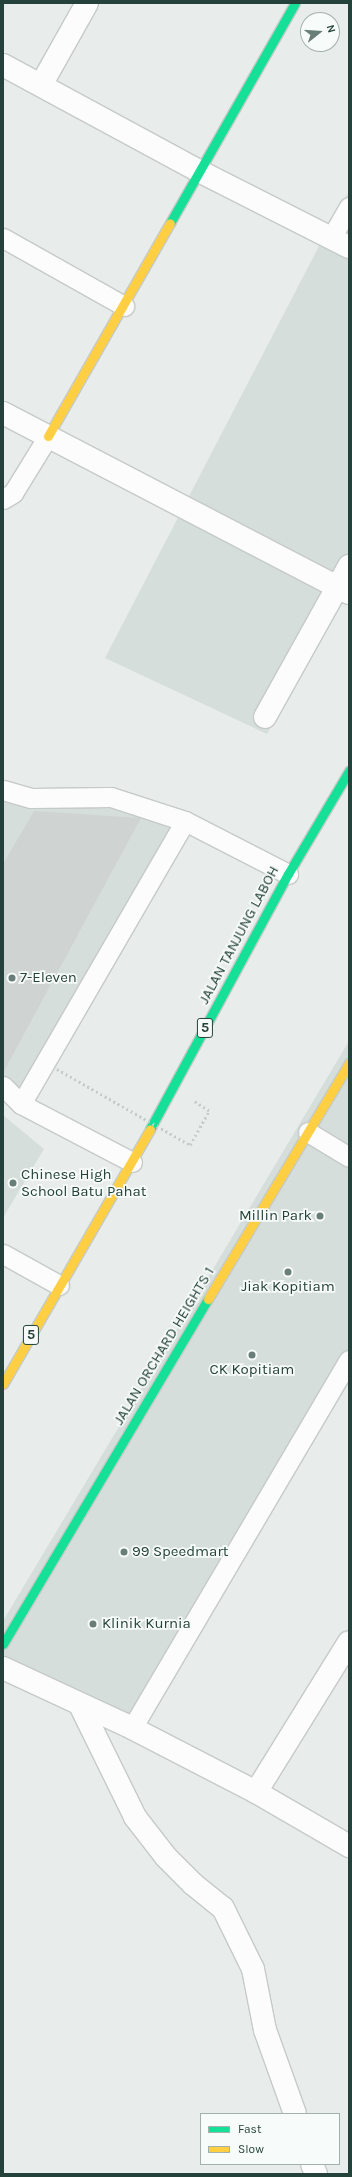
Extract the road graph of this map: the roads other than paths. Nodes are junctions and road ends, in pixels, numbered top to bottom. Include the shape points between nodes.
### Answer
1 (87, 3) edge
2 (296, 3) edge
3 (3, 65) edge
4 (41, 85) junction
5 (199, 171) junction
6 (349, 207) edge
7 (3, 238) edge
8 (340, 243) edge
9 (124, 306) junction
10 (3, 413) edge
11 (48, 436) junction
12 (3, 499) edge
13 (349, 566) edge
14 (343, 590) edge
15 (265, 717) dead end
16 (349, 771) edge
17 (3, 790) edge
18 (185, 821) junction
19 (288, 874) junction
20 (349, 1063) edge
21 (3, 1086) edge
22 (21, 1104) junction
23 (308, 1132) junction
24 (349, 1157) edge
25 (132, 1162) junction
26 (3, 1254) edge
27 (59, 1285) junction
28 (349, 1360) edge
29 (3, 1384) edge
30 (349, 1642) edge
31 (3, 1644) edge
32 (3, 1668) edge
33 (80, 1705) junction
34 (132, 1728) junction
35 (256, 1792) junction
36 (349, 1846) edge
37 (295, 2113) edge

1 - 4 street
2 - 5 main road
3 - 4 street
4 - 5 street
5 - 8 street
5 - 9 main road
6 - 8 lane
7 - 9 lane
9 - 11 main road
10 - 11 street
11 - 12 lane via 13,493
11 - 14 street
13 - 14 street
14 - 15 street
16 - 19 main road, JALAN TANJUNG LABOH / 5
17 - 18 lane via 31,798 111,797
18 - 19 lane
18 - 22 lane
19 - 25 main road, JALAN TANJUNG LABOH / 5
20 - 23 main road, JALAN ORCHARD HEIGHTS 1
21 - 22 lane
22 - 25 lane
23 - 24 lane
23 - 31 main road, JALAN ORCHARD HEIGHTS 1
25 - 27 main road, JALAN TANJUNG LABOH / 5
26 - 27 lane
27 - 29 main road, JALAN TANJUNG LABOH / 5
28 - 34 lane
30 - 35 street
32 - 33 street
33 - 34 street
33 - 37 street via 135,1817 166,1857 193,1884 223,1908 253,1969 265,2030
34 - 35 street
35 - 36 street

